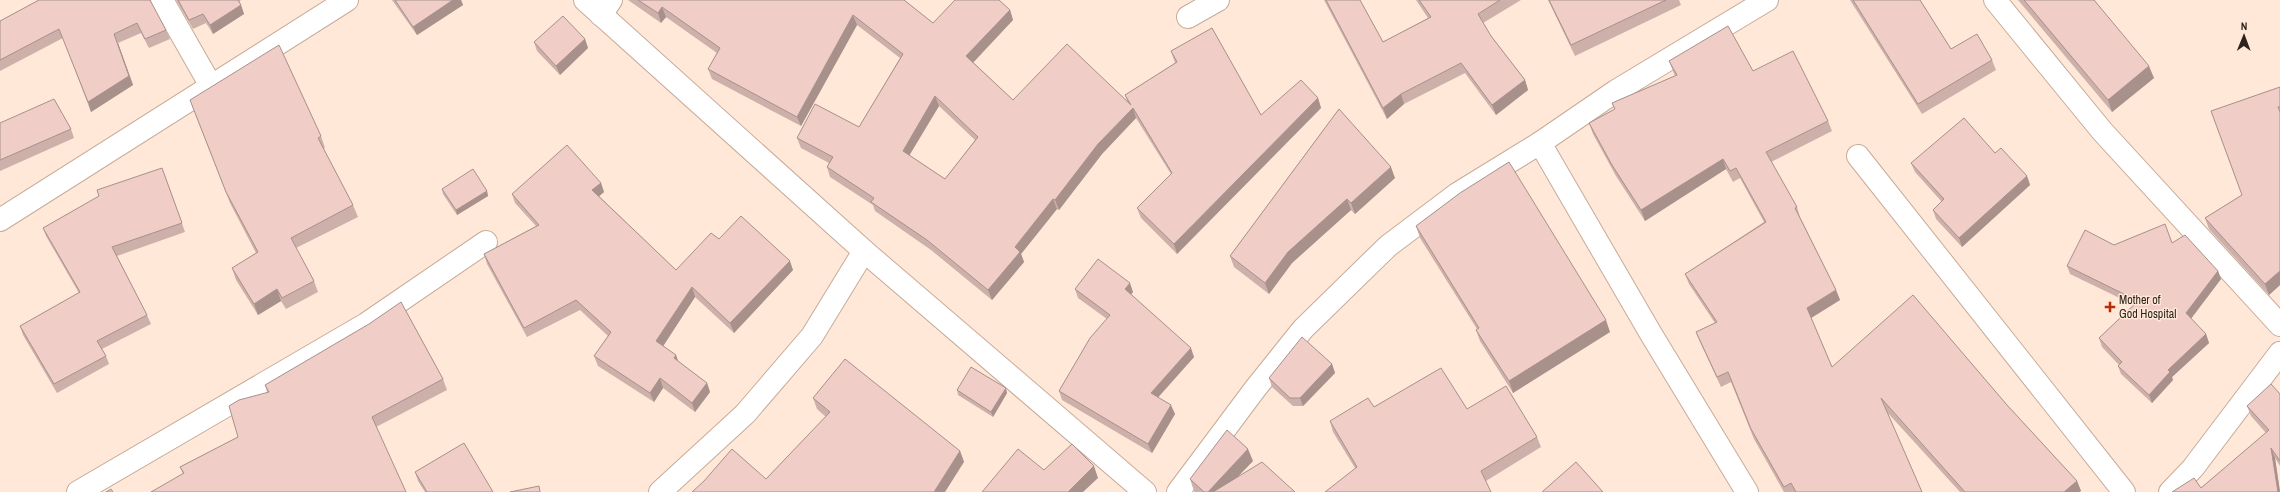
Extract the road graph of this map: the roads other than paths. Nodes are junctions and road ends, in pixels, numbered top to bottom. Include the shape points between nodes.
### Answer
1 (162, 0) edge
2 (347, 0) edge
3 (1218, 0) edge
4 (1767, 0) edge
5 (1995, 0) edge
6 (599, 5) edge
7 (1188, 17) dead end
8 (211, 86) junction
9 (1540, 143) junction
10 (1858, 156) dead end
11 (0, 220) edge
12 (486, 242) dead end
13 (864, 251) junction
14 (2280, 325) edge
15 (2280, 353) edge
16 (78, 492) edge
17 (660, 492) edge
18 (1145, 492) edge
19 (1178, 492) edge
20 (1747, 492) edge
21 (2124, 492) edge
22 (2170, 492) edge

1 - 8 street
2 - 8 street
3 - 7 street
4 - 9 street via 1616,91
5 - 14 street via 2102,131
6 - 13 street
8 - 11 street
9 - 19 street via 1457,194 1388,246 1303,329
9 - 20 street
10 - 21 street
12 - 16 street via 366,324
13 - 17 street via 812,336 746,414
13 - 18 street
15 - 22 street via 2193,468

